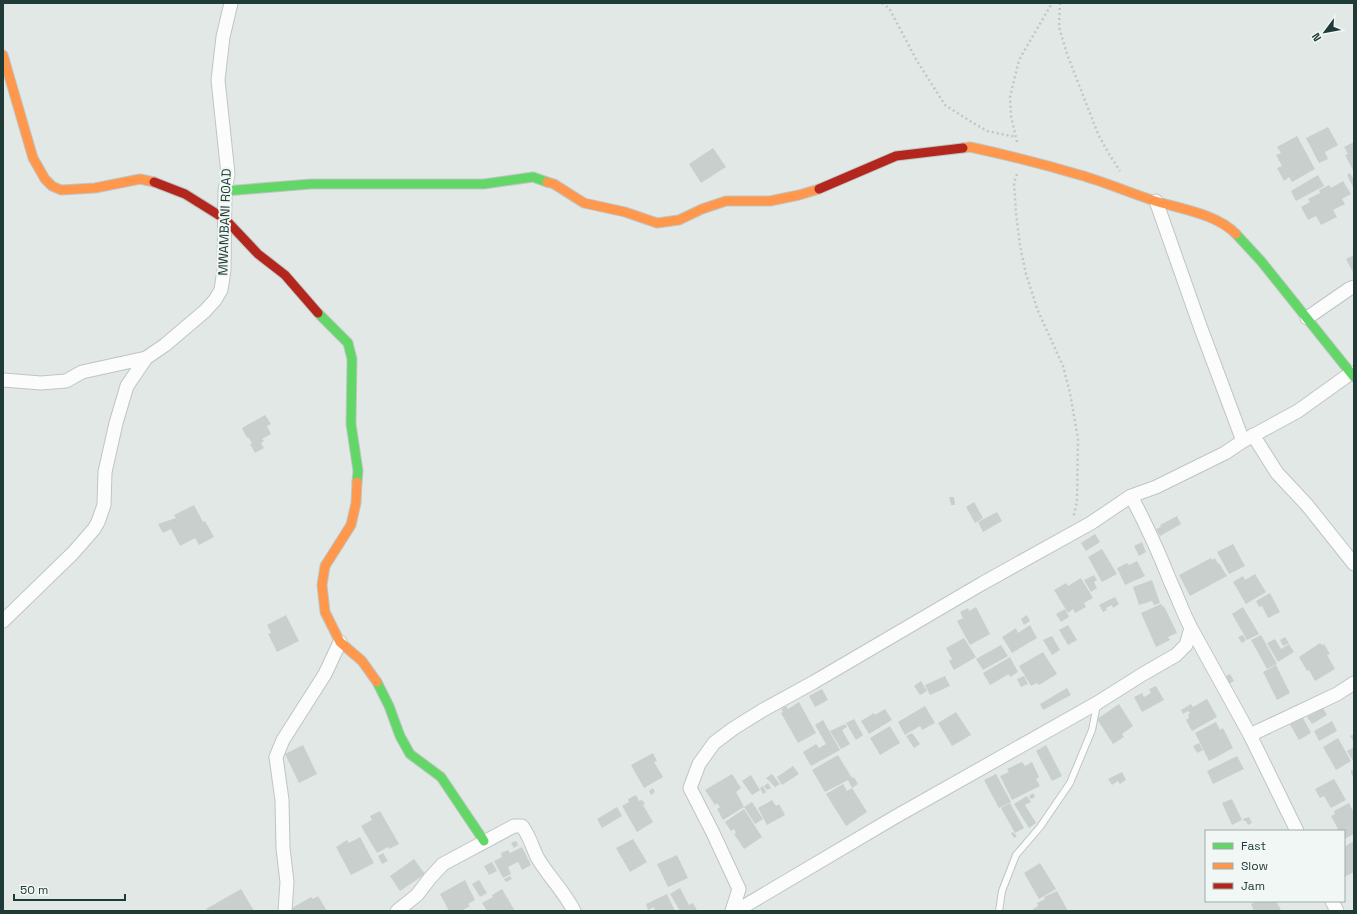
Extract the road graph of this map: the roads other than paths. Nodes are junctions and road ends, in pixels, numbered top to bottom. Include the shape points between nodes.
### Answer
1 (231, 3) edge
2 (3, 55) edge
3 (225, 191) junction
4 (1156, 201) junction
5 (225, 219) junction
6 (1354, 287) edge
7 (1307, 318) junction
8 (146, 358) junction
9 (1352, 375) edge
10 (3, 380) edge
11 (1248, 438) junction
12 (1130, 496) junction
13 (1354, 564) edge
14 (3, 621) edge
15 (1191, 628) junction
16 (340, 642) junction
17 (1354, 683) edge
18 (1097, 703) junction
19 (1250, 735) junction
20 (1297, 830) edge
21 (484, 842) junction
22 (1332, 902) edge
23 (285, 911) edge
24 (397, 911) edge
25 (574, 911) edge
26 (732, 911) edge
27 (736, 911) edge
28 (999, 911) edge
29 (1337, 911) edge

1 - 3 street, MWAMBANI ROAD via 223,38 218,80 228,174
2 - 5 street via 33,158 45,180 52,186 61,190 95,188 140,179 149,180 185,194
3 - 4 street via 311,184 484,184 533,177 554,184 584,203 626,212 657,223 679,220 702,209 726,202 770,201 799,195 896,156 944,148 970,147 1081,175
3 - 5 street, MWAMBANI ROAD
4 - 7 street via 1194,211 1229,227 1261,261
4 - 11 street via 1200,326
5 - 8 street, MWAMBANI ROAD via 221,290 204,311 166,345
5 - 16 street via 258,254 285,275 348,343 352,365 351,424 358,471 356,503 351,525 325,566 322,585 325,612
6 - 7 street
7 - 9 street
8 - 10 street, MWAMBANI ROAD via 82,372 66,382
8 - 14 street via 127,386 116,423 105,472 104,504 98,522 73,553
9 - 11 street via 1298,411
11 - 12 street via 1225,453 1156,487
11 - 13 street
12 - 15 street
12 - 26 street via 1091,523 763,710 714,743 699,764 690,788 739,889
15 - 18 street via 1186,645 1176,655
15 - 19 street
16 - 21 street via 362,661 377,682 410,754 441,777
16 - 23 street via 325,674 283,740 276,757 282,800 287,882
17 - 19 street
18 - 27 street via 895,817
18 - 28 lane via 1092,730 1070,783 1040,827 1016,855 1002,891
19 - 20 street
21 - 24 street via 443,864 417,895
21 - 25 street via 514,826 522,826 537,857
22 - 29 street

